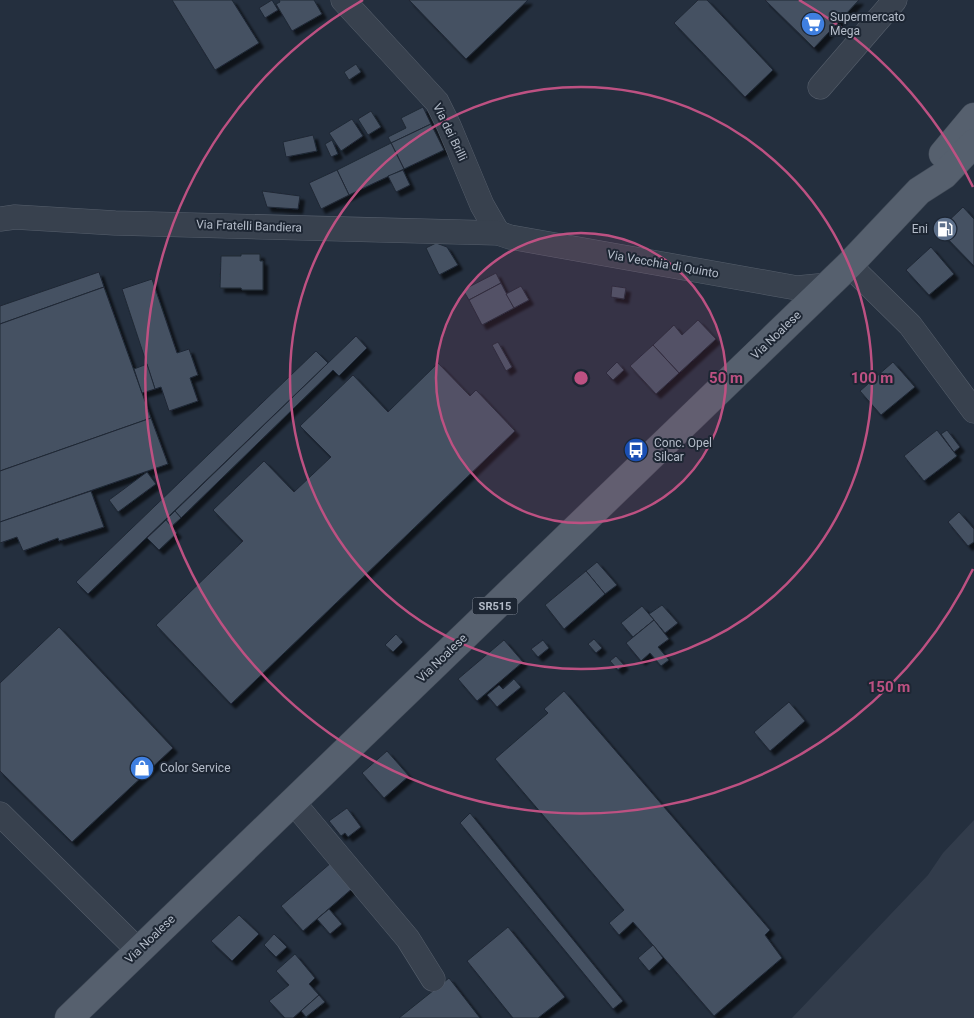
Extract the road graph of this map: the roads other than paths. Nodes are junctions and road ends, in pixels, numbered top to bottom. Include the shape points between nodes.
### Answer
1 (344, 0) edge
2 (895, 0) edge
3 (820, 87) dead end
4 (974, 117) edge
5 (974, 144) edge
6 (919, 191) junction
7 (0, 219) edge
8 (498, 232) junction
9 (849, 265) junction
10 (828, 285) junction
11 (974, 411) edge
12 (292, 802) junction
13 (0, 814) edge
14 (138, 951) junction
15 (433, 979) dead end
16 (69, 1018) edge

1 - 8 street, Via dei Brilli via 437,102 482,205
2 - 3 street
4 - 6 main road, Via Noalese via 935,164
5 - 6 main road, Via Noalese via 944,175
6 - 9 main road, Via Noalese / SR515
7 - 8 street, Via Fratelli Bandiera
8 - 10 street, Via Vecchia di Quinto via 797,288
9 - 10 main road, Via Noalese / SR515
9 - 11 street via 910,326
10 - 12 main road, Via Noalese / SR515
12 - 14 main road, Via Noalese / SR515
12 - 15 street via 408,939
13 - 14 street
14 - 16 main road, Via Noalese / SR515

